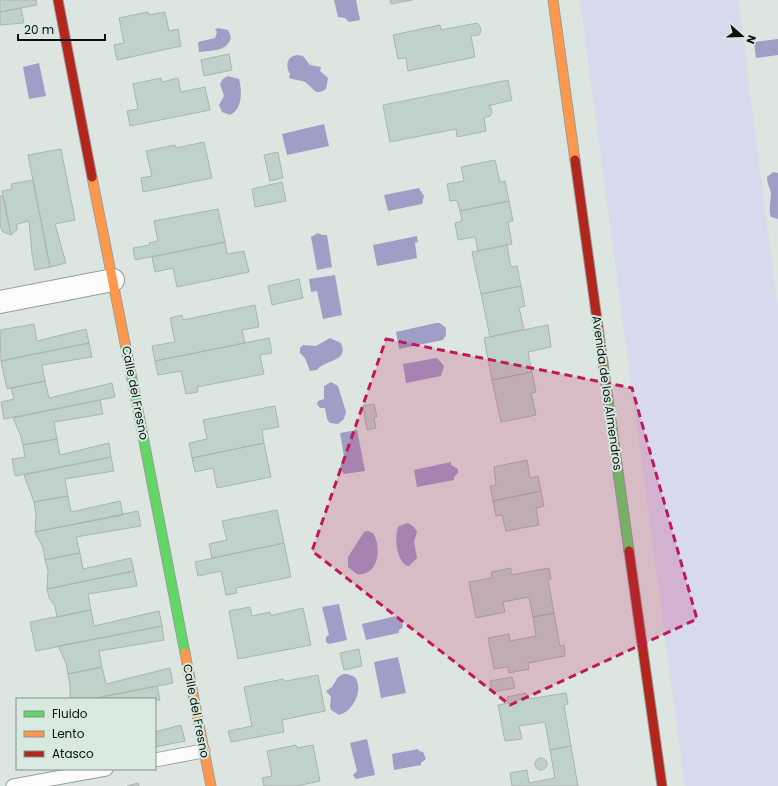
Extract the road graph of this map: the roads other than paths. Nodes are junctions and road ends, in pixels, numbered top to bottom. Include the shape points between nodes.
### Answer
1 (58, 0) edge
2 (553, 0) edge
3 (113, 280) junction
4 (0, 302) edge
5 (203, 751) junction
6 (156, 760) edge
7 (101, 770) edge
8 (13, 786) edge
9 (211, 786) edge
10 (662, 786) edge

1 - 3 street, Calle del Fresno
2 - 10 street, Avenida de los Almendros
3 - 4 street
3 - 5 street, Calle del Fresno
5 - 6 lane
5 - 9 street, Calle del Fresno
7 - 8 lane

